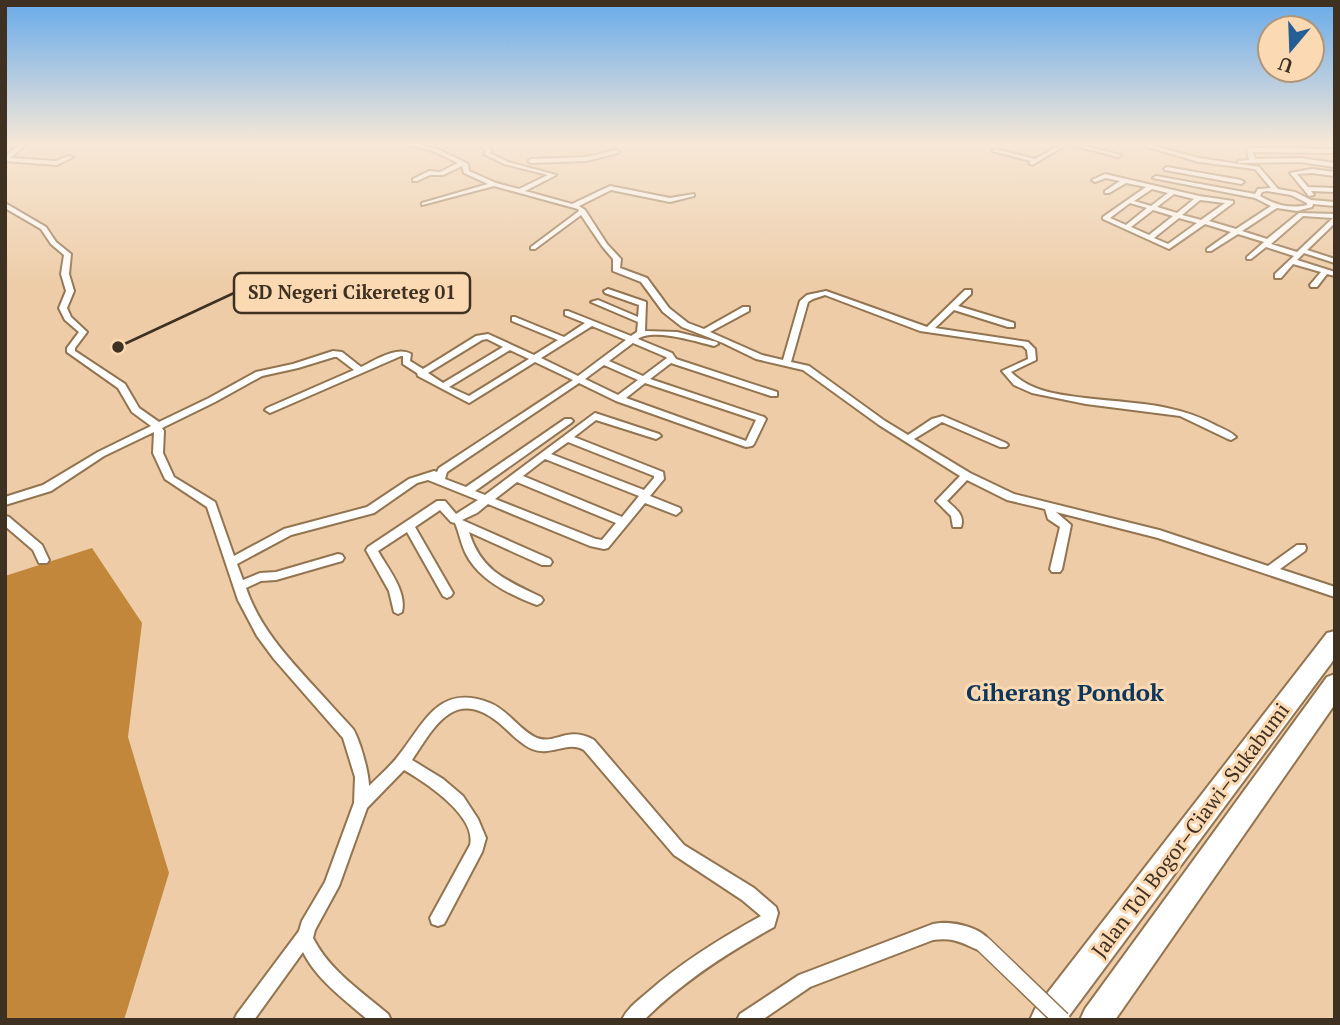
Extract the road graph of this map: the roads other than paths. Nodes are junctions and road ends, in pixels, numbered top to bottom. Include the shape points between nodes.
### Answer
1 (464, 193) edge
2 (527, 193) edge
3 (552, 193) edge
4 (600, 193) edge
5 (634, 193) edge
6 (1141, 193) edge
7 (1172, 193) edge
8 (1177, 193) edge
9 (1239, 193) edge
10 (1259, 193) edge
11 (1292, 193) edge
12 (1320, 193) edge
13 (692, 195) dead end
14 (1309, 195) junction
15 (1257, 196) junction
16 (543, 197) junction
17 (1199, 198) junction
18 (1129, 201) junction
19 (424, 204) dead end
20 (1335, 204) edge
21 (5, 205) edge
22 (573, 206) junction
23 (1276, 206) junction
24 (1153, 208) junction
25 (583, 211) junction
26 (1179, 216) junction
27 (1335, 218) edge
28 (1203, 223) junction
29 (1126, 228) junction
30 (1233, 233) junction
31 (1149, 239) junction
32 (1267, 244) junction
33 (533, 248) dead end
34 (1209, 250) dead end
35 (1298, 256) junction
36 (1249, 258) dead end
37 (1335, 261) edge
38 (1325, 272) junction
39 (1335, 274) edge
40 (1278, 276) dead end
41 (1314, 285) dead end
42 (608, 291) dead end
43 (968, 292) dead end
44 (595, 302) dead end
45 (953, 307) junction
46 (746, 309) dead end
47 (568, 313) dead end
48 (516, 319) dead end
49 (642, 321) junction
50 (591, 323) junction
51 (1011, 325) dead end
52 (929, 330) junction
53 (641, 333) junction
54 (703, 333) junction
55 (631, 339) junction
56 (565, 340) junction
57 (510, 346) junction
58 (759, 357) junction
59 (536, 359) junction
60 (671, 359) junction
61 (602, 361) junction
62 (786, 363) junction
63 (359, 370) junction
64 (421, 374) junction
65 (580, 379) junction
66 (644, 380) junction
67 (443, 387) junction
68 (774, 394) dead end
69 (619, 399) junction
70 (270, 410) dead end
71 (568, 421) dead end
72 (157, 427) junction
73 (656, 436) dead end
74 (1231, 437) dead end
75 (568, 438) junction
76 (909, 438) junction
77 (1003, 445) dead end
78 (546, 456) junction
79 (441, 475) junction
80 (966, 475) junction
81 (515, 477) junction
82 (423, 478) junction
83 (463, 491) junction
84 (645, 497) junction
85 (487, 500) junction
86 (5, 501) edge
87 (441, 504) junction
88 (1050, 507) junction
89 (676, 511) dead end
90 (365, 519) dead end
91 (5, 520) edge
92 (624, 522) junction
93 (459, 523) junction
94 (957, 524) dead end
95 (410, 527) junction
96 (1301, 548) dead end
97 (338, 558) dead end
98 (43, 560) dead end
99 (546, 562) dead end
100 (230, 563) junction
101 (1056, 569) dead end
102 (1269, 571) junction
103 (239, 586) junction
104 (1335, 592) edge
105 (447, 593) dead end
106 (537, 600) dead end
107 (398, 609) dead end
108 (1335, 640) edge
109 (1335, 684) edge
110 (402, 762) junction
111 (361, 803) junction
112 (439, 918) dead end
113 (305, 936) junction
114 (243, 1020) edge
115 (382, 1020) edge
116 (631, 1020) edge
117 (746, 1020) edge
118 (1046, 1020) edge
119 (1062, 1020) edge
120 (1096, 1020) edge

1 - 19 street
2 - 16 street
3 - 16 street
4 - 22 street
5 - 13 street via 675,201
6 - 18 street
7 - 24 street
8 - 17 street
9 - 15 street
10 - 15 street
11 - 14 street
12 - 14 street
14 - 20 street
14 - 23 street via 1310,206
15 - 23 street
16 - 22 street
17 - 26 street
17 - 28 street via 1231,202
18 - 24 street
18 - 29 street via 1105,218
21 - 72 street via 44,228 53,243 68,254 65,274 70,291 63,308 83,332 71,352 122,386 135,410
22 - 25 street
23 - 30 street
24 - 26 street
24 - 29 street
25 - 33 street
25 - 54 street via 617,259 616,269 644,280 674,318
26 - 28 street
26 - 31 street
27 - 32 street via 1301,214
27 - 35 street
28 - 30 street
28 - 31 street via 1172,247
29 - 31 street
30 - 32 street
30 - 34 street
32 - 35 street
32 - 36 street
35 - 37 street
35 - 38 street
35 - 40 street
38 - 39 street
38 - 41 street
42 - 49 street via 643,304
43 - 45 street
44 - 49 street
45 - 51 street
45 - 52 street
46 - 54 street
47 - 50 street
48 - 56 street
49 - 53 street
50 - 55 street
50 - 56 street
52 - 62 street via 834,295 816,295 804,301
52 - 74 street via 1029,347 1032,360 1006,371 1030,390 1184,413
53 - 55 street
53 - 58 street via 666,332
54 - 58 street
55 - 60 street
55 - 61 street
56 - 59 street
57 - 59 street
57 - 64 street via 483,336
57 - 67 street
58 - 62 street
59 - 65 street
59 - 67 street via 469,400
60 - 66 street
60 - 68 street
61 - 65 street
61 - 66 street
62 - 76 street via 812,372
63 - 64 street via 400,353 407,354 406,362
63 - 70 street
63 - 72 street via 333,354 264,372
64 - 67 street
65 - 69 street
65 - 79 street
66 - 69 street
66 - 69 street via 761,419 746,444
71 - 83 street
72 - 86 street via 101,454 47,488
72 - 100 street via 158,453 170,478 211,505
73 - 75 street via 598,415
75 - 78 street
75 - 84 street via 656,472 659,480
76 - 77 street via 943,419
76 - 80 street
78 - 81 street
78 - 84 street
79 - 82 street
79 - 83 street
80 - 88 street via 1016,500
80 - 94 street via 941,501 956,514
81 - 85 street
81 - 92 street
82 - 90 street
82 - 100 street via 370,510 288,532
83 - 85 street
83 - 87 street
84 - 89 street
84 - 92 street
85 - 92 street via 598,544 607,543
85 - 93 street
87 - 93 street
87 - 95 street
88 - 101 street via 1052,516 1066,525
88 - 102 street via 1159,534
91 - 98 street via 34,544
93 - 99 street
93 - 106 street via 479,568
95 - 105 street
95 - 107 street via 372,550 396,591
96 - 102 street
97 - 103 street
100 - 103 street
102 - 104 street
103 - 111 street via 270,644 346,729 362,777
108 - 118 highway, Jalan Tol Bogor–Ciawi–Sukabumi
109 - 120 highway, Jalan Tol Bogor–Ciawi–Sukabumi
110 - 111 street
110 - 112 street via 452,793 479,838
110 - 116 street via 435,715 454,703 488,709 538,745 581,739 679,850 769,910 768,921 737,936 658,991
111 - 113 street via 331,887
113 - 114 street
113 - 115 street via 329,973
117 - 119 street, bridge via 805,981 949,929 983,944

